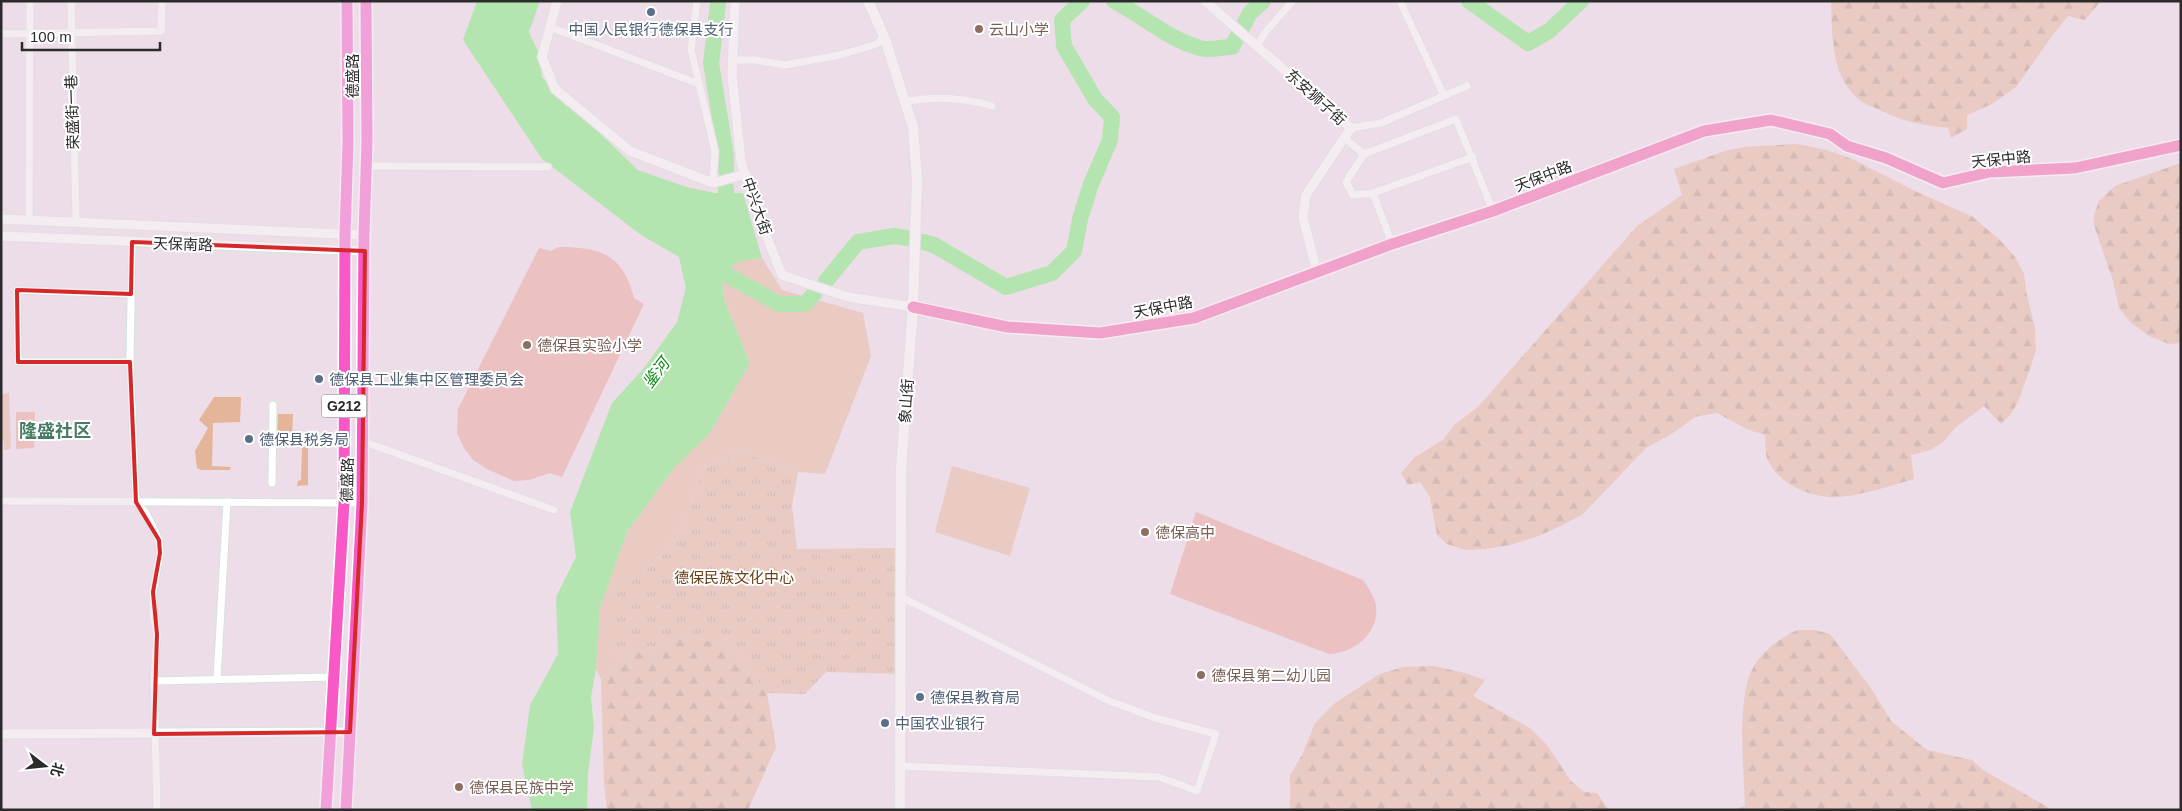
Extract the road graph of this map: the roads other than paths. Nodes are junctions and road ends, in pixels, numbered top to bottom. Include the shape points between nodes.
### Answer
1 (30, 1) edge
2 (71, 1) edge
3 (162, 1) edge
4 (347, 1) edge
5 (366, 1) edge
6 (557, 1) edge
7 (697, 1) edge
8 (735, 1) edge
9 (868, 1) edge
10 (1205, 1) edge
11 (1293, 1) edge
12 (1400, 1) edge
13 (550, 28) junction
14 (70, 33) junction
15 (1, 34) edge
16 (30, 34) junction
17 (884, 36) junction
18 (1258, 45) junction
19 (733, 60) junction
20 (700, 84) junction
21 (1468, 86) dead end
22 (1444, 96) junction
23 (905, 102) junction
24 (992, 106) dead end
25 (1351, 128) junction
26 (1344, 138) junction
27 (2181, 145) edge
28 (1364, 154) junction
29 (1473, 157) junction
30 (366, 166) junction
31 (548, 167) dead end
32 (746, 174) junction
33 (712, 183) junction
34 (1373, 193) junction
35 (1493, 211) junction
36 (1, 219) edge
37 (29, 220) junction
38 (76, 222) junction
39 (345, 234) junction
40 (364, 235) junction
41 (1, 236) edge
42 (132, 242) junction
43 (1392, 244) junction
44 (345, 251) junction
45 (365, 252) junction
46 (1317, 272) junction
47 (131, 294) junction
48 (913, 307) junction
49 (130, 362) junction
50 (273, 405) dead end
51 (362, 441) junction
52 (273, 442) junction
53 (344, 442) junction
54 (272, 483) dead end
55 (1, 501) edge
56 (136, 502) junction
57 (227, 502) junction
58 (344, 503) junction
59 (362, 503) junction
60 (554, 510) dead end
61 (901, 597) junction
62 (333, 677) junction
63 (217, 680) junction
64 (154, 681) junction
65 (330, 732) junction
66 (350, 732) junction
67 (1, 734) edge
68 (154, 734) junction
69 (901, 766) junction
70 (157, 810) edge
71 (326, 810) edge
72 (346, 810) edge
73 (900, 810) edge

1 - 16 street
2 - 14 street, 荣盛街一巷
3 - 14 street via 162,31
4 - 39 highway, G212
5 - 30 highway, 德盛路 / G212
6 - 13 street
7 - 20 street via 691,50
8 - 19 street, 中兴大街
9 - 17 main road, 象山街
10 - 18 street, 东安狮子街
11 - 18 street
12 - 22 street
13 - 20 street
13 - 33 street via 542,57 555,89 630,151
14 - 16 street
14 - 38 street, 荣盛街一巷
15 - 16 street
16 - 37 street
17 - 19 street via 877,44 785,65
17 - 23 main road, 象山街
18 - 25 street, 东安狮子街
19 - 32 street, 中兴大街 via 739,142
20 - 33 street via 715,151
21 - 22 street
22 - 25 street via 1380,123
23 - 24 street via 969,99
23 - 48 main road, 象山街 via 913,127 917,180
25 - 26 street, 东安狮子街
26 - 28 street
26 - 46 street, 东安狮子街 via 1306,195 1303,218
27 - 35 main road, 天保中路 via 2075,168 1990,172 1943,183 1886,158 1847,146 1830,134 1771,120 1704,131
28 - 29 street via 1456,120
28 - 34 street via 1346,182 1353,196
29 - 34 street
29 - 35 street
30 - 31 street
30 - 40 highway, 德盛路 / G212
32 - 33 street
32 - 48 street, 中兴大街 via 782,275 848,297
34 - 43 street
35 - 43 main road, 天保中路
36 - 37 street, 天保南路
37 - 38 street, 天保南路
38 - 39 street, 天保南路
39 - 40 street, 天保南路
39 - 44 highway, G212
40 - 45 highway, 德盛路 / G212
41 - 42 street, 天保南路
42 - 44 street, 天保南路
42 - 47 street
43 - 46 main road, 天保中路
44 - 45 street, 天保南路
44 - 53 highway, G212
45 - 51 highway, 德盛路 / G212
46 - 48 main road, 天保中路 via 1194,318 1100,333 1007,327
47 - 49 street
47 - 49 street via 17,290 18,362
48 - 61 main road, 象山街 via 901,469
49 - 56 street
50 - 52 street
51 - 59 highway, 德盛路 / G212
51 - 60 street
52 - 53 street
52 - 54 street
53 - 58 highway, G212
55 - 56 street
56 - 57 street
56 - 64 street via 146,513 159,540 153,592 157,634
57 - 58 street
57 - 63 street
58 - 59 street
58 - 62 highway, G212
59 - 66 highway, 德盛路 / G212
61 - 69 main road, 象山街
61 - 69 street via 1107,700 1155,718 1216,734 1197,791 1159,777
62 - 63 street
62 - 65 highway, G212
63 - 64 street
64 - 68 street
65 - 66 street
65 - 68 street
65 - 71 highway, G212
66 - 72 highway, 德盛路 / G212
67 - 68 street
68 - 70 street
69 - 73 main road, 象山街

